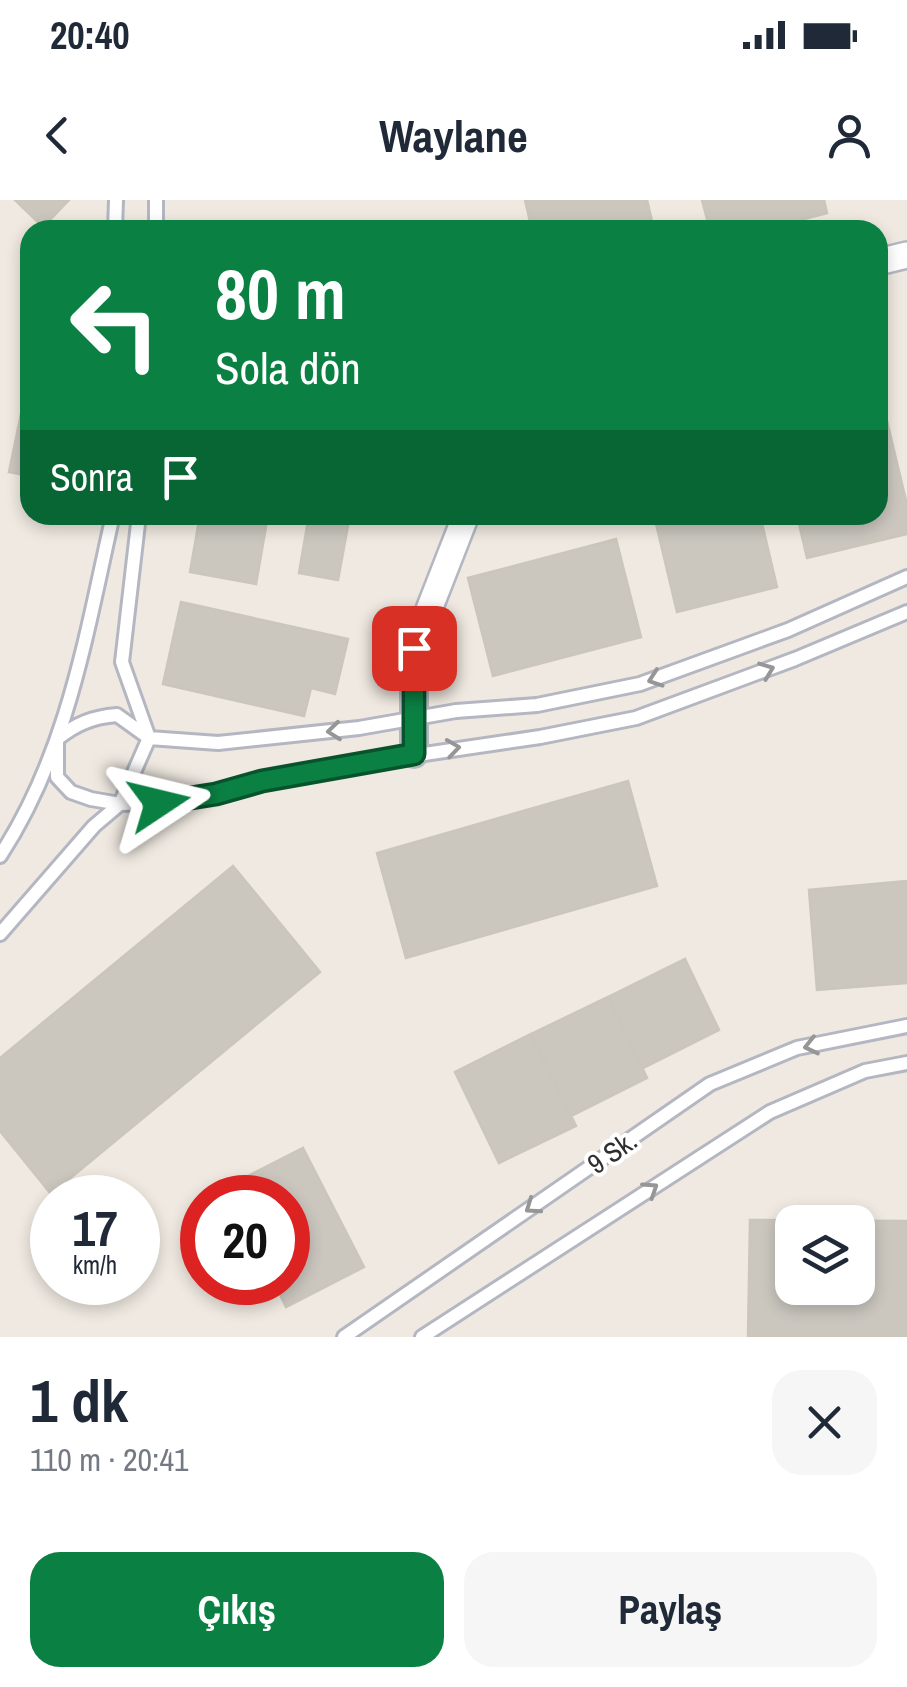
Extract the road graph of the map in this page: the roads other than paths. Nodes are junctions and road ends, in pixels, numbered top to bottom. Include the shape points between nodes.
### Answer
1 (111, 525) edge
2 (137, 525) edge
3 (462, 525) edge
4 (907, 577) edge
5 (907, 612) edge
6 (412, 719) junction
7 (149, 738) junction
8 (57, 739) junction
9 (414, 754) junction
10 (120, 804) junction
11 (0, 856) edge
12 (0, 934) edge
13 (907, 1026) edge
14 (907, 1064) edge
15 (344, 1337) edge
16 (422, 1337) edge

1 - 8 lane via 71,704
2 - 7 lane via 122,662
3 - 6 street via 414,648
4 -> 6 lane via 640,684
9 -> 5 lane via 636,718
6 -> 7 lane via 218,743
6 - 9 street
7 - 8 lane via 117,715 75,724
7 - 10 lane
8 - 10 lane via 57,777 71,792
8 - 11 lane via 23,822
9 - 10 lane via 216,794
10 - 12 lane
13 -> 15 lane, 9 Sk. via 798,1048 710,1084
16 -> 14 lane, 9 Sk. via 770,1112 865,1072

